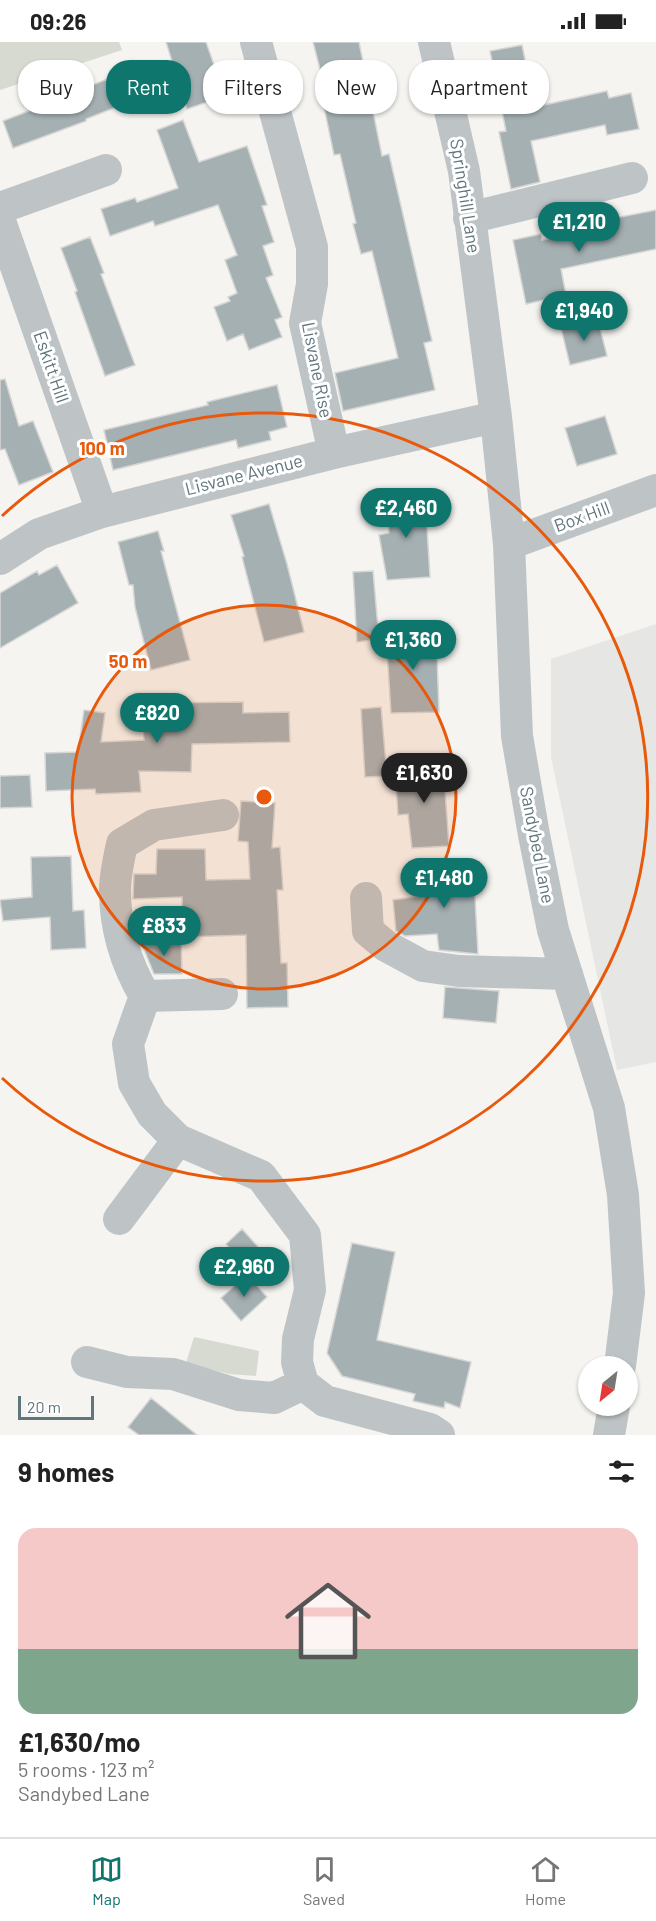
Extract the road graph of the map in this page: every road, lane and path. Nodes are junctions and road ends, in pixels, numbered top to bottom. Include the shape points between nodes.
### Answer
1 (256, 42) edge
2 (434, 42) edge
3 (106, 170) dead end
4 (632, 178) dead end
5 (0, 208) edge
6 (470, 218) junction
7 (0, 221) edge
8 (482, 315) joint
9 (496, 417) junction
10 (334, 453) junction
11 (656, 490) edge
12 (102, 512) junction
13 (509, 544) junction
14 (0, 559) edge
15 (223, 815) dead end
16 (366, 898) dead end
17 (567, 974) junction
18 (222, 994) dead end
19 (145, 996) junction
20 (178, 1140) junction
21 (119, 1219) dead end
22 (621, 1356) edge
23 (87, 1362) dead end
24 (303, 1384) junction
25 (612, 1416) edge
26 (439, 1435) edge
27 (609, 1435) edge

1 - 10 street, Lisvane Rise via 263,115 312,247 312,284 305,323
2 - 6 street, Springhill Lane via 464,171
3 - 5 street
4 - 6 street
6 - 8 street, Springhill Lane
7 - 12 street, Eskitt Hill
8 - 9 street, Sandybed Lane
9 - 10 street, Lisvane Avenue
9 - 13 street, Sandybed Lane
10 - 12 street, Lisvane Avenue
11 - 13 street, Box Hill
12 - 14 street, Lisvane Avenue via 39,534
13 - 17 street, Sandybed Lane via 517,736 553,930
15 - 19 street via 154,825 122,844 115,889 122,946 131,973
16 - 17 street via 368,931 423,966
17 - 22 street, Sandybed Lane via 609,1108 623,1195 629,1293
18 - 19 street
19 - 20 street via 128,1044 134,1083 152,1114
20 - 21 street
20 - 24 street via 261,1176 305,1235 310,1290 298,1339 297,1362
23 - 24 street via 127,1372 172,1374 239,1395 274,1398
24 - 26 street via 325,1401
25 - 27 street

